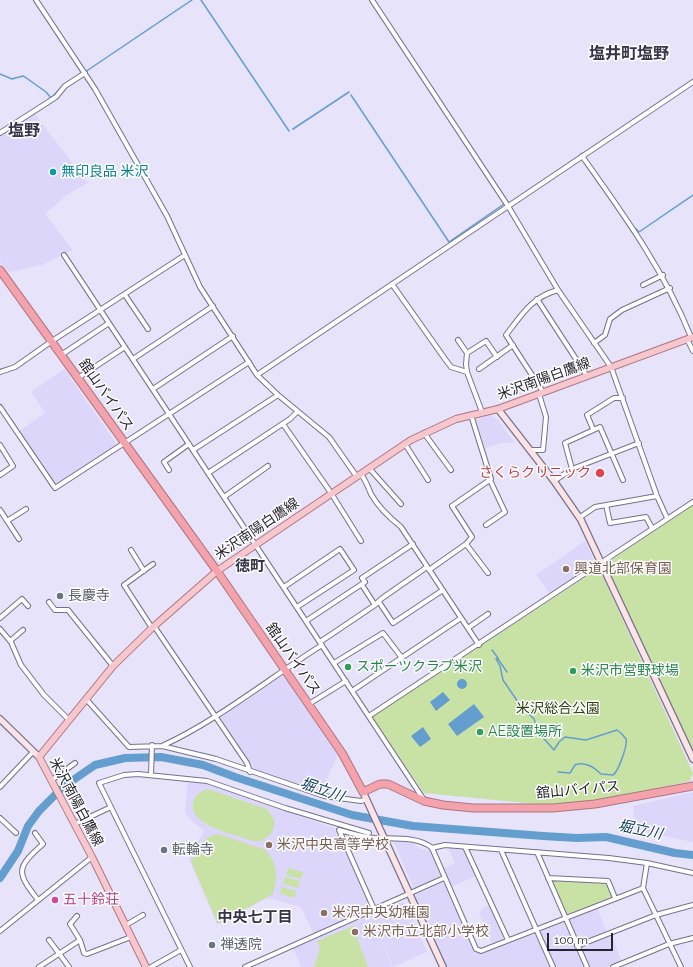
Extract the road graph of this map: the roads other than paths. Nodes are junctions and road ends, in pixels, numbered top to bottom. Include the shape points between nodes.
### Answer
1 (36, 0) edge
2 (372, 0) edge
3 (85, 73) junction
4 (693, 82) edge
5 (0, 133) edge
6 (582, 156) junction
7 (508, 206) junction
8 (64, 255) dead end
9 (185, 255) junction
10 (0, 270) edge
11 (663, 275) junction
12 (392, 284) junction
13 (642, 285) dead end
14 (670, 288) junction
15 (558, 290) junction
16 (125, 295) junction
17 (537, 299) junction
18 (213, 306) junction
19 (100, 311) junction
20 (109, 323) junction
21 (148, 329) dead end
22 (233, 336) junction
23 (691, 338) edge
24 (458, 340) dead end
25 (52, 341) junction
26 (594, 342) junction
27 (513, 346) junction
28 (125, 347) junction
29 (693, 351) edge
30 (467, 353) junction
31 (61, 355) junction
32 (497, 357) junction
33 (133, 359) junction
34 (249, 362) junction
35 (611, 367) junction
36 (479, 369) dead end
37 (0, 372) edge
38 (468, 372) junction
39 (257, 375) junction
40 (587, 376) junction
41 (78, 378) junction
42 (153, 389) junction
43 (541, 393) junction
44 (278, 395) junction
45 (623, 398) junction
46 (0, 407) edge
47 (498, 409) junction
48 (298, 412) junction
49 (482, 412) junction
50 (169, 415) junction
51 (471, 415) junction
52 (283, 424) junction
53 (593, 429) junction
54 (424, 433) junction
55 (639, 443) junction
56 (125, 444) junction
57 (189, 444) junction
58 (405, 444) junction
59 (0, 445) edge
60 (193, 450) junction
61 (530, 450) junction
62 (612, 453) junction
63 (268, 466) dead end
64 (369, 468) junction
65 (572, 469) junction
66 (170, 470) dead end
67 (451, 470) dead end
68 (208, 474) junction
69 (0, 475) edge
70 (359, 476) junction
71 (428, 480) dead end
72 (490, 480) junction
73 (554, 480) junction
74 (623, 480) dead end
75 (331, 493) junction
76 (657, 496) junction
77 (224, 497) junction
78 (693, 502) edge
79 (401, 504) dead end
80 (606, 505) junction
81 (26, 509) dead end
82 (0, 510) edge
83 (579, 518) junction
84 (667, 518) junction
85 (7, 521) junction
86 (486, 525) dead end
87 (652, 528) junction
88 (19, 539) dead end
89 (360, 541) dead end
90 (256, 544) junction
91 (413, 544) junction
92 (466, 544) junction
93 (131, 550) dead end
94 (601, 563) junction
95 (153, 564) dead end
96 (428, 568) junction
97 (144, 571) junction
98 (217, 571) junction
99 (488, 573) dead end
100 (362, 585) junction
101 (284, 587) junction
102 (443, 590) junction
103 (49, 602) dead end
104 (377, 603) junction
105 (28, 606) dead end
106 (297, 607) junction
107 (488, 614) dead end
108 (0, 618) edge
109 (461, 618) junction
110 (306, 621) junction
111 (153, 627) junction
112 (468, 628) junction
113 (0, 629) edge
114 (23, 630) dead end
115 (10, 641) junction
116 (321, 643) junction
117 (479, 645) junction
118 (402, 658) junction
119 (334, 663) junction
120 (113, 666) junction
121 (284, 669) junction
122 (346, 681) junction
123 (352, 691) junction
124 (86, 698) junction
125 (309, 704) junction
126 (215, 716) junction
127 (369, 716) junction
128 (0, 719) edge
129 (68, 720) junction
130 (152, 746) junction
131 (162, 746) junction
132 (32, 753) junction
133 (39, 758) junction
134 (693, 759) edge
135 (74, 763) dead end
136 (250, 772) junction
137 (151, 775) junction
138 (52, 781) junction
139 (0, 786) edge
140 (693, 786) edge
141 (365, 795) junction
142 (424, 801) junction
143 (111, 806) junction
144 (0, 818) edge
145 (75, 824) junction
146 (369, 832) dead end
147 (16, 833) dead end
148 (35, 833) dead end
149 (385, 837) junction
150 (465, 847) junction
151 (432, 848) junction
152 (501, 850) junction
153 (537, 852) junction
154 (92, 857) junction
155 (647, 863) junction
156 (693, 873) edge
157 (444, 878) junction
158 (548, 878) junction
159 (643, 888) junction
160 (410, 894) junction
161 (616, 898) junction
162 (38, 900) junction
163 (693, 905) edge
164 (374, 909) junction
165 (143, 915) dead end
166 (656, 915) junction
167 (77, 916) dead end
168 (565, 918) junction
169 (126, 925) junction
170 (536, 930) junction
171 (0, 931) edge
172 (131, 937) junction
173 (693, 938) edge
174 (49, 940) dead end
175 (80, 940) junction
176 (508, 940) junction
177 (669, 944) junction
178 (577, 946) junction
179 (181, 950) junction
180 (59, 953) junction
181 (40, 967) edge
182 (69, 967) edge
183 (146, 967) edge
184 (150, 967) edge
185 (190, 967) edge
186 (245, 967) edge
187 (443, 967) edge
188 (553, 967) edge
189 (587, 967) edge
190 (612, 967) edge
191 (680, 967) edge

1 - 3 street
2 - 7 street
3 - 5 street via 65,86 56,97
3 - 9 street via 167,216
4 - 6 street
6 - 7 street
6 - 11 street
7 - 12 street
7 - 15 street
8 - 19 street
9 - 16 street
9 - 18 street
10 - 25 highway, 舘山バイパス
11 - 13 street
11 - 14 street
12 - 38 street via 445,359 452,367
12 - 39 street
14 - 23 street
14 - 26 street via 622,310 610,319 605,335
15 - 17 street
15 - 26 street
16 - 19 street
16 - 21 street
17 - 27 street via 529,304 506,335
17 - 40 street
18 - 22 street
18 - 33 street
19 - 20 street
19 - 25 street
20 - 28 street
20 - 31 street
22 - 34 street
22 - 42 street
23 - 29 street
23 - 35 main road, 米沢南陽白鷹線
24 - 30 street
25 - 31 highway, 舘山バイパス
25 - 37 street via 15,367
26 - 35 street
27 - 32 street
27 - 43 street
28 - 33 street
28 - 41 street
30 - 32 street via 486,341
30 - 38 street
31 - 41 highway, 舘山バイパス
32 - 36 street
33 - 42 street
34 - 39 street
34 - 50 street
35 - 40 main road, 米沢南陽白鷹線
35 - 45 street
38 - 49 street
39 - 44 street
40 - 43 main road, 米沢南陽白鷹線
41 - 56 highway, 舘山バイパス
42 - 50 street
43 - 47 main road, 米沢南陽白鷹線
43 - 61 street via 546,417 543,450
44 - 48 street
44 - 60 street
45 - 53 street via 614,398 588,415
45 - 55 street
46 - 56 street via 54,488
47 - 49 main road, 米沢南陽白鷹線
47 - 61 street
48 - 52 street
48 - 70 street via 329,437
49 - 51 main road, 米沢南陽白鷹線
50 - 56 street
50 - 57 street
51 - 54 main road, 米沢南陽白鷹線
51 - 72 street
52 - 68 street
52 - 75 street
53 - 62 street via 600,427
53 - 65 street via 565,443
54 - 58 main road, 米沢南陽白鷹線
54 - 67 street
55 - 62 street
55 - 76 street
56 - 98 highway, 舘山バイパス
57 - 60 street
57 - 66 street via 164,462
58 - 64 main road, 米沢南陽白鷹線
58 - 71 street
59 - 69 street via 13,466
60 - 68 street
61 - 73 street
62 - 65 street
62 - 74 street
63 - 77 street
64 - 70 main road, 米沢南陽白鷹線
64 - 79 street
65 - 73 street
68 - 77 street
70 - 75 main road, 米沢南陽白鷹線
70 - 91 street via 368,484 387,515 401,527
72 - 86 street via 505,512
72 - 92 street via 452,506 472,537
73 - 83 street
75 - 89 street
75 - 90 main road, 米沢南陽白鷹線
76 - 80 street
76 - 84 street
77 - 90 street
78 - 84 street
80 - 83 street via 594,507
80 - 87 street via 610,523 646,517
81 - 85 street
82 - 85 street
83 - 94 street
84 - 87 street
85 - 88 street
87 - 94 street
90 - 98 main road, 米沢南陽白鷹線
90 - 101 street
91 - 96 street
91 - 100 street via 362,578 365,582
92 - 96 street
92 - 99 street
93 - 97 street
94 - 117 street
94 - 134 street
95 - 97 street
96 - 102 street
96 - 104 street
97 - 111 street via 124,585
98 - 111 main road, 米沢南陽白鷹線
98 - 121 highway, 舘山バイパス
100 - 104 street
100 - 110 street
101 - 106 street
101 - 106 street via 340,549 354,570
102 - 104 street via 393,623
102 - 109 street
103 - 120 street via 55,610 68,610
104 - 116 street
105 - 108 street via 22,599
106 - 110 street
107 - 112 street
109 - 112 street
109 - 118 street
110 - 116 street
111 - 120 main road, 米沢南陽白鷹線
111 - 126 street
112 - 117 street
113 - 115 street
114 - 115 street
115 - 129 street via 21,665 44,695
116 - 119 street
116 - 121 street
117 - 127 street
118 - 119 street via 383,633
118 - 123 street
119 - 122 street
120 - 124 main road, 米沢南陽白鷹線
121 - 125 highway, 舘山バイパス
121 - 126 street
122 - 123 street
122 - 125 street
123 - 127 street
124 - 129 main road, 米沢南陽白鷹線
124 - 130 street via 129,747
125 - 141 highway, 舘山バイパス via 342,753
126 - 131 street
126 - 136 street via 247,763
127 - 142 street
128 - 132 street
129 - 133 main road, 米沢南陽白鷹線
130 - 131 street
130 - 137 street
131 - 136 street via 216,759
132 - 133 street
132 - 139 street
133 - 138 main road, 米沢南陽白鷹線
135 - 138 street
136 - 141 street via 334,798 361,801
137 - 143 street via 124,774 99,782
137 - 146 street via 207,781 285,808
138 - 145 main road, 米沢南陽白鷹線
140 - 142 highway, 舘山バイパス via 595,804 553,808 473,808
141 - 142 highway, 舘山バイパス via 380,784 388,784
141 - 149 street
143 - 145 street
143 - 179 street
144 - 147 street
145 - 154 main road, 米沢南陽白鷹線
148 - 162 street via 43,844 26,859 21,870 24,882
149 - 151 street via 425,842
149 - 160 street
149 - 164 street via 375,838 339,830
150 - 151 street
150 - 152 street
150 - 176 street
151 - 157 street
152 - 153 street
152 - 170 street
153 - 155 street
153 - 158 street
154 - 162 street
154 - 169 main road, 米沢南陽白鷹線
155 - 156 street
155 - 159 street
157 - 160 street
157 - 176 street via 476,949 481,951
158 - 161 street via 608,881
158 - 168 street
159 - 161 street
159 - 166 street
160 - 164 street
160 - 187 street
161 - 168 street
162 - 171 street
163 - 166 street
164 - 186 street
165 - 169 street
166 - 177 street
166 - 178 street
167 - 175 street via 70,924
168 - 170 street
168 - 178 street
169 - 172 main road, 米沢南陽白鷹線
170 - 176 street
170 - 188 street
172 - 175 street via 88,954 84,953
172 - 183 main road, 米沢南陽白鷹線
173 - 177 street
174 - 180 street
175 - 180 street
177 - 190 street
177 - 191 street
178 - 189 street
179 - 184 street
179 - 185 street
180 - 181 street
180 - 182 street

